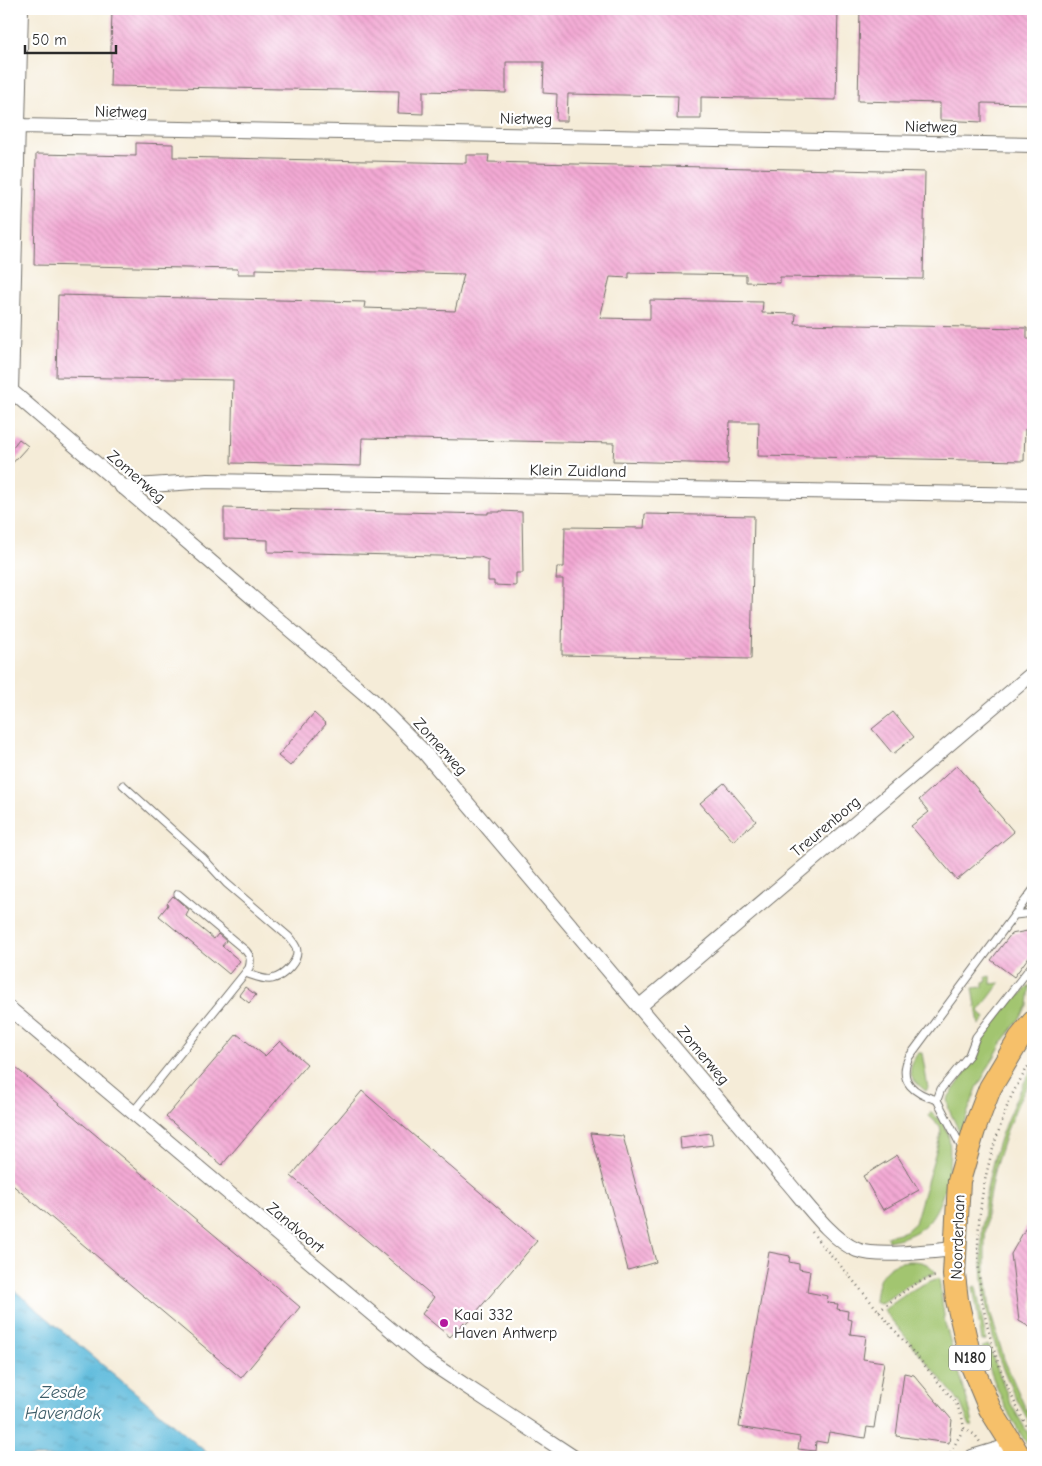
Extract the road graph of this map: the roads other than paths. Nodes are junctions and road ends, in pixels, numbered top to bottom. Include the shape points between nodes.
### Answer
1 (21, 9) edge
2 (18, 126) junction
3 (1033, 145) edge
4 (10, 390) edge
5 (122, 487) junction
6 (1033, 496) edge
7 (1033, 673) edge
8 (124, 784) dead end
9 (1033, 890) edge
10 (178, 894) dead end
11 (1033, 913) edge
12 (1015, 915) junction
13 (1033, 964) edge
14 (245, 973) junction
15 (640, 1006) junction
16 (9, 1008) edge
17 (1033, 1022) edge
18 (937, 1100) junction
19 (134, 1112) junction
20 (966, 1157) junction
21 (956, 1249) junction
22 (1016, 1451) edge
23 (573, 1457) edge
24 (972, 1457) edge

1 - 2 street
2 - 3 street, Nietweg
2 - 4 street
4 - 5 street, Zomerweg
5 - 6 street, Klein Zuidland via 208,482
5 - 15 street, Zomerweg via 401,728
7 - 15 street, Treurenborg
8 - 14 lane via 226,882 289,937 296,948 294,962 283,974 270,980
9 - 12 lane
10 - 14 lane via 250,955 251,961
11 - 12 lane
12 - 18 lane via 908,1057 904,1067 909,1084 924,1096
13 - 18 lane via 976,1037 969,1055 941,1089
14 - 19 lane
15 - 21 street, Zomerweg via 789,1184 843,1242 858,1250 878,1254
16 - 19 street, Zandvoort
17 - 20 main road, Noorderlaan / N180 via 990,1088
18 - 20 lane
19 - 23 street, Zandvoort via 428,1361
20 - 21 main road, Noorderlaan / N180 via 959,1181
21 - 22 main road, Noorderlaan / N180 via 954,1275 957,1300 972,1366 990,1408
22 - 24 street via 986,1452

